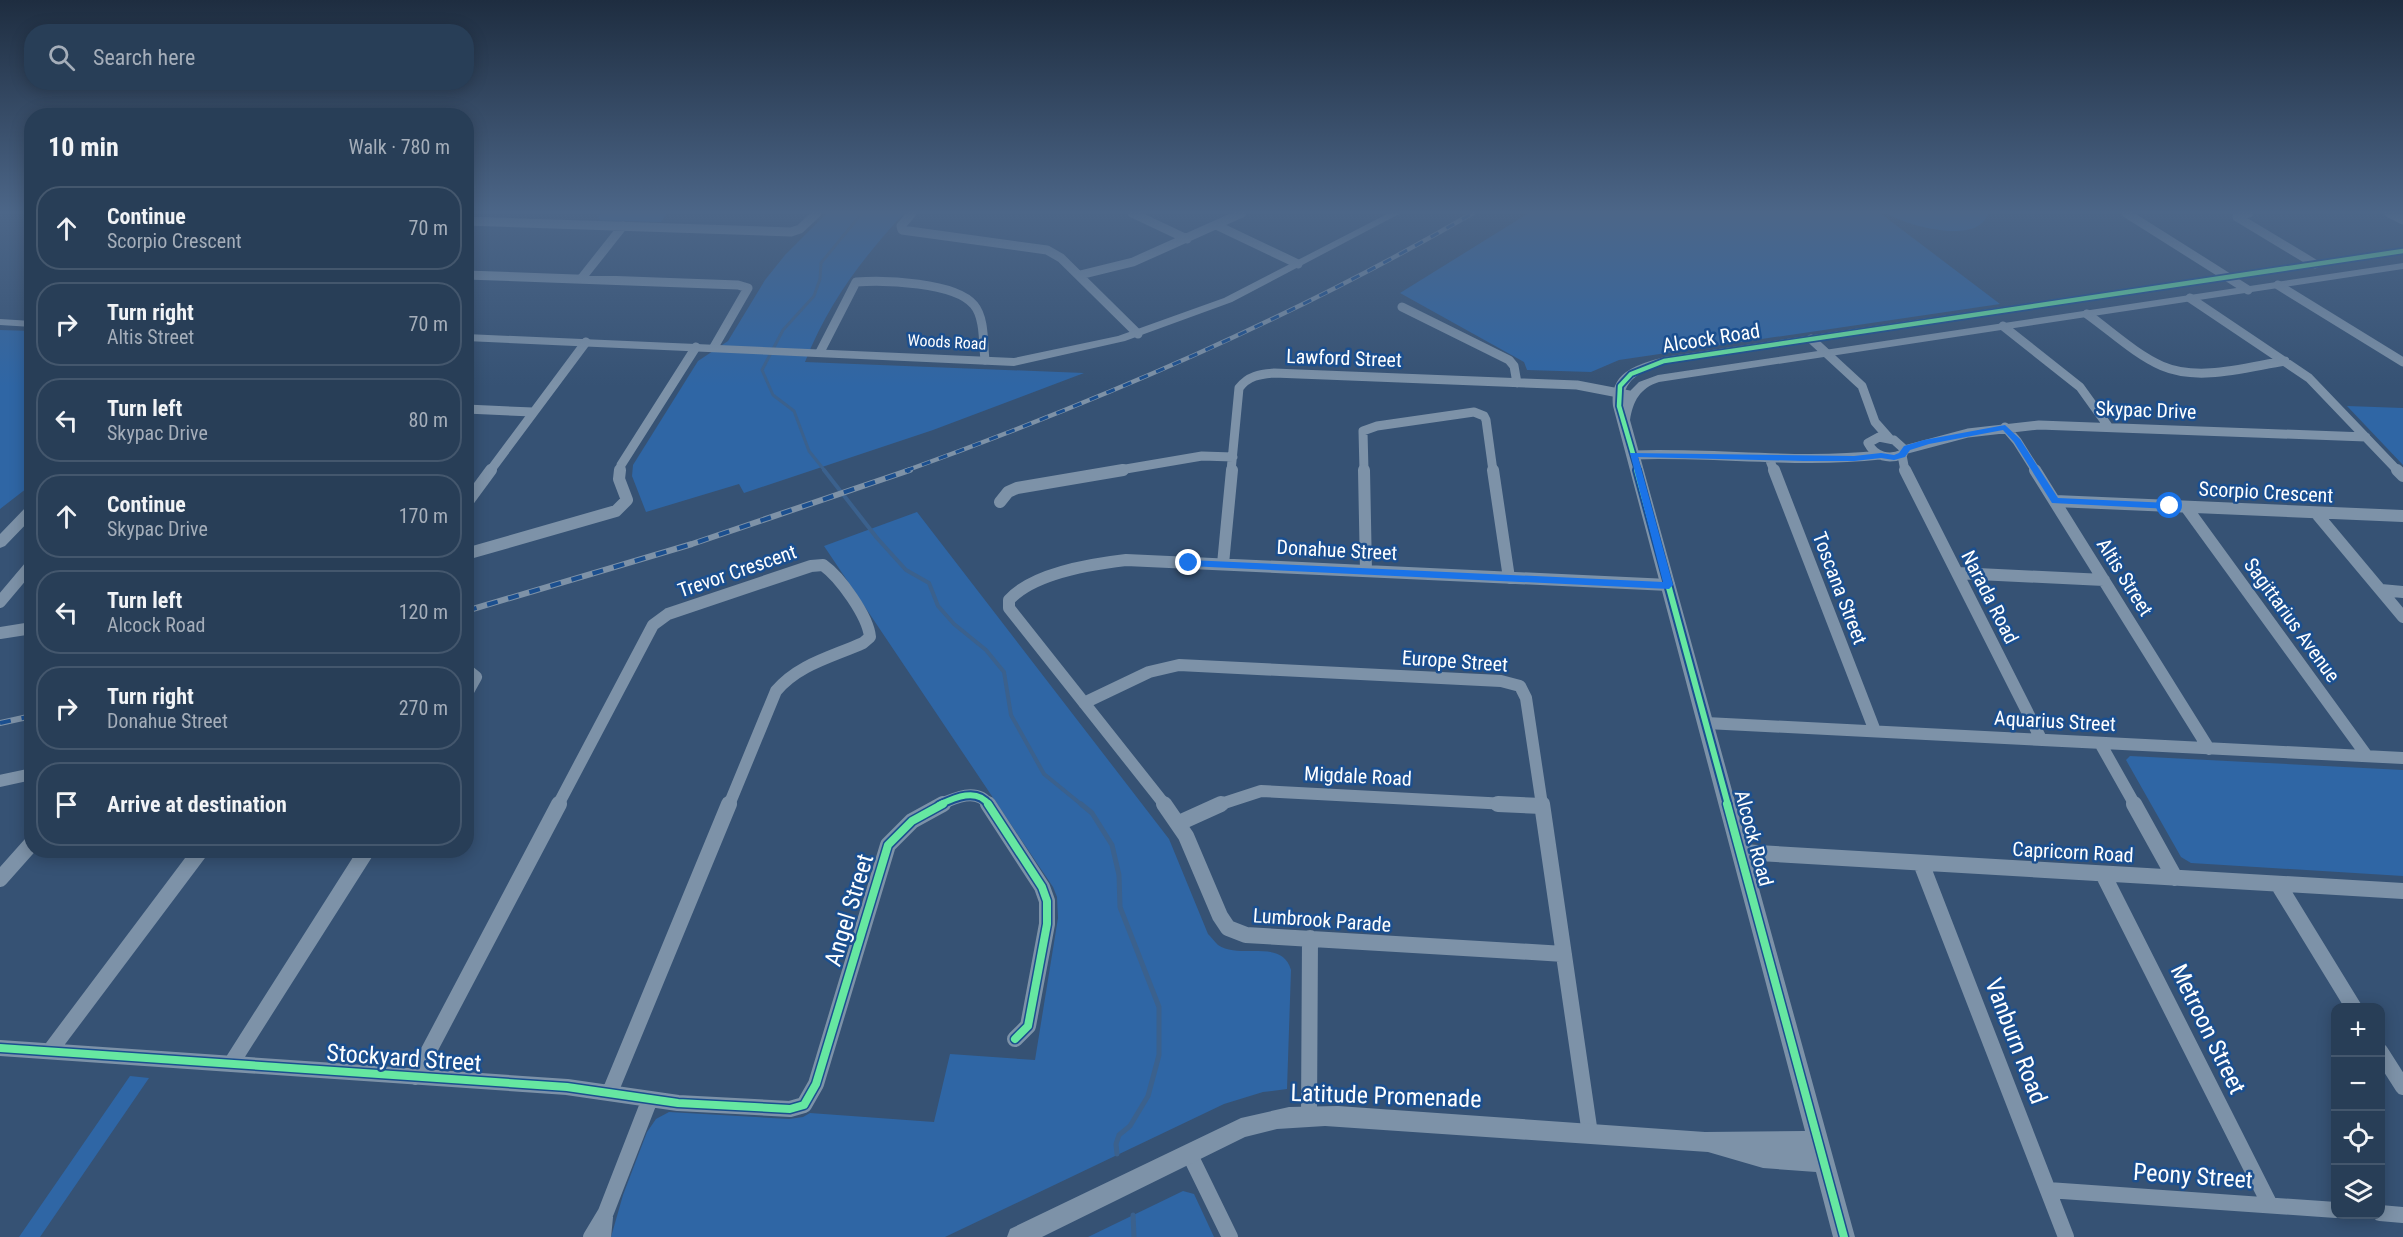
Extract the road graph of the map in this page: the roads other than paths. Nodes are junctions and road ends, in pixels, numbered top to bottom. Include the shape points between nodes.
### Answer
1 (588, 271) edge
2 (1075, 271) edge
3 (1097, 271) edge
4 (1285, 271) edge
5 (2218, 271) edge
6 (2270, 271) edge
7 (2372, 271) edge
8 (474, 275) edge
9 (1080, 275) junction
10 (2228, 277) junction
11 (581, 279) junction
12 (2278, 285) junction
13 (2248, 290) junction
14 (2190, 298) junction
15 (1402, 307) dead end
16 (2087, 314) junction
17 (0, 322) edge
18 (24, 324) edge
19 (2003, 327) junction
20 (1138, 334) junction
21 (474, 337) edge
22 (1811, 339) junction
23 (586, 342) junction
24 (696, 346) junction
25 (714, 347) junction
26 (818, 352) junction
27 (1826, 353) junction
28 (985, 360) junction
29 (2285, 361) junction
30 (2403, 362) edge
31 (1517, 383) junction
32 (1617, 392) junction
33 (1630, 395) junction
34 (474, 409) edge
35 (533, 412) junction
36 (1624, 420) junction
37 (1875, 422) junction
38 (2108, 426) junction
39 (2005, 427) junction
40 (2366, 437) junction
41 (1892, 439) junction
42 (1870, 442) junction
43 (1927, 442) junction
44 (1903, 453) junction
45 (1633, 455) junction
46 (1882, 456) junction
47 (1233, 457) junction
48 (1768, 458) junction
49 (1836, 458) junction
50 (1905, 471) junction
51 (2403, 476) edge
52 (474, 493) edge
53 (2055, 501) junction
54 (1000, 502) dead end
55 (2186, 507) junction
56 (2316, 513) junction
57 (2403, 516) edge
58 (24, 518) edge
59 (24, 529) edge
60 (0, 543) edge
61 (0, 551) edge
62 (474, 552) edge
63 (1223, 564) junction
64 (1366, 571) junction
65 (1957, 573) junction
66 (24, 574) edge
67 (1509, 578) junction
68 (2104, 580) junction
69 (1669, 585) junction
70 (2381, 590) junction
71 (2403, 592) edge
72 (1010, 597) joint
73 (0, 602) edge
74 (2403, 616) edge
75 (24, 629) edge
76 (0, 633) edge
77 (1084, 703) junction
78 (1706, 723) junction
79 (1875, 731) junction
80 (2041, 740) junction
81 (2100, 743) junction
82 (2209, 749) junction
83 (2367, 756) junction
84 (2403, 758) edge
85 (24, 776) edge
86 (0, 782) edge
87 (1542, 806) junction
88 (1179, 823) junction
89 (24, 852) edge
90 (1741, 852) junction
91 (195, 858) edge
92 (362, 858) edge
93 (1921, 863) junction
94 (2103, 874) junction
95 (2175, 878) junction
96 (0, 879) edge
97 (2278, 884) junction
98 (2403, 891) edge
99 (1310, 939) junction
100 (1564, 954) junction
101 (2351, 1003) edge
102 (1015, 1039) dead end
103 (0, 1048) edge
104 (50, 1052) junction
105 (2384, 1057) edge
106 (231, 1064) junction
107 (415, 1077) junction
108 (2403, 1087) edge
109 (610, 1092) junction
110 (650, 1099) junction
111 (804, 1105) joint
112 (1309, 1115) junction
113 (1590, 1134) junction
114 (1820, 1152) junction
115 (1189, 1153) junction
116 (2048, 1190) junction
117 (2270, 1205) junction
118 (2331, 1210) edge
119 (606, 1212) junction
120 (2385, 1213) edge
121 (2403, 1215) edge
122 (591, 1237) edge
123 (603, 1237) edge
124 (1018, 1237) edge
125 (1230, 1237) edge
126 (1844, 1237) edge
127 (2066, 1237) edge

1 - 11 street
2 - 9 street
3 - 9 street
4 - 20 street, Woods Road via 1228,300
5 - 10 street
6 - 10 street, Alcock Road
7 - 12 street, Alcock Road
8 - 11 street
9 - 20 street
10 - 13 street
10 - 22 street, Alcock Road
11 - 25 street via 748,288
12 - 13 street, Alcock Road
12 - 30 street
13 - 14 street, Alcock Road
14 - 16 street, Alcock Road
14 - 29 street
15 - 31 street via 1509,360 1514,364
16 - 19 street, Alcock Road
16 - 29 street via 2169,369 2215,371
17 - 18 street
19 - 27 street, Alcock Road
19 - 38 street via 2080,387
20 - 28 street, Woods Road via 1014,362
21 - 23 street, Woods Road
22 - 27 street
22 - 32 street, Alcock Road via 1646,366 1632,372
23 - 24 street, Woods Road
23 - 35 street
24 - 25 street, Woods Road
24 - 62 street via 621,465 619,479 627,500 616,511
25 - 26 street, Woods Road
26 - 28 street, Woods Road
26 - 28 street via 856,282 870,280 964,296 976,310
27 - 33 street, Alcock Road via 1658,379 1644,383
27 - 37 street via 1862,386
29 - 40 street via 2313,381
31 - 32 street, Lawford Street via 1585,386
31 - 47 street, Lawford Street via 1263,373 1240,385
32 - 33 street, Lawford Street
32 - 36 street, Alcock Road via 1616,401
33 - 36 street, Alcock Road
34 - 35 street
35 - 52 street
36 - 45 street, Alcock Road
37 - 41 street
37 - 42 street
38 - 39 street, Skypac Drive
38 - 40 street, Skypac Drive
39 - 43 street, Skypac Drive
39 - 53 street, Altis Street
40 - 51 street
41 - 42 street, Skypac Drive
41 - 43 street, Skypac Drive
41 - 44 street
42 - 46 street, Narada Road
42 - 49 street via 1863,450
43 - 44 street, Skypac Drive
44 - 46 street, Skypac Drive via 1894,458
44 - 50 street, Narada Road
45 - 48 street
45 - 69 street, Alcock Road
46 - 49 street
46 - 50 street, Narada Road
47 - 54 street via 1202,456 1017,488
47 - 63 street, Lawford Street
48 - 49 street
48 - 79 street, Toscana Street
50 - 65 street, Narada Road
53 - 55 street, Scorpio Crescent
53 - 68 street, Altis Street
55 - 56 street, Scorpio Crescent
55 - 83 street, Sagittarius Avenue
56 - 57 street, Scorpio Crescent
56 - 70 street
58 - 60 street
59 - 61 street
63 - 64 street, Donahue Street
63 - 72 street, Donahue Street via 1126,560 1092,563
64 - 67 street, Donahue Street
64 - 67 street via 1363,431 1465,411 1479,413 1487,424
65 - 68 street
65 - 80 street, Narada Road
66 - 73 street
67 - 69 street, Donahue Street
68 - 82 street, Altis Street
69 - 78 street, Alcock Road
70 - 71 street
70 - 74 street
72 - 77 street, Lumbrook Parade via 1010,608
75 - 76 street
77 - 87 street, Europe Street via 1149,672 1179,665 1512,683 1520,686 1526,698
77 - 88 street, Lumbrook Parade
78 - 79 street, Aquarius Street
78 - 90 street, Alcock Road
79 - 80 street, Aquarius Street
80 - 81 street, Aquarius Street
81 - 82 street, Aquarius Street
81 - 95 street
82 - 83 street, Aquarius Street
83 - 84 street, Aquarius Street
85 - 86 street
87 - 88 street, Migdale Road via 1270,790 1240,795
87 - 100 street, Europe Street
88 - 99 street, Lumbrook Parade via 1228,928 1246,935
89 - 96 street
90 - 93 street, Capricorn Road
90 - 114 street, Alcock Road
91 - 104 street
92 - 106 street
93 - 94 street, Capricorn Road
93 - 116 street, Vanburn Road
94 - 95 street, Capricorn Road
94 - 117 street, Metroon Street
95 - 97 street, Capricorn Road
97 - 98 street, Capricorn Road
97 - 101 street
99 - 100 street, Lumbrook Parade
99 - 112 street
100 - 113 street, Europe Street
102 - 111 street, Angel Street via 1028,1026 1047,924 1047,901 1042,887 986,801 977,796 962,796 914,818 898,830 888,845 816,1083
103 - 104 street, Stockyard Street
104 - 106 street, Stockyard Street
105 - 108 street
106 - 107 street, Stockyard Street
107 - 109 street, Stockyard Street
107 - 109 street, Trevor Crescent via 656,622 668,614 823,565 834,573 869,626 870,637 796,671 776,691
109 - 110 street, Stockyard Street
110 - 111 street, Stockyard Street via 778,1110
110 - 119 street
112 - 113 street, Latitude Promenade
112 - 115 street, Latitude Promenade via 1258,1122
113 - 114 street, Latitude Promenade via 1705,1142 1763,1157
114 - 126 street, Alcock Road
115 - 124 street, Latitude Promenade
115 - 125 street
116 - 117 street, Peony Street
116 - 127 street, Vanburn Road
117 - 118 street, Peony Street
119 - 122 street
119 - 123 street
120 - 121 street

